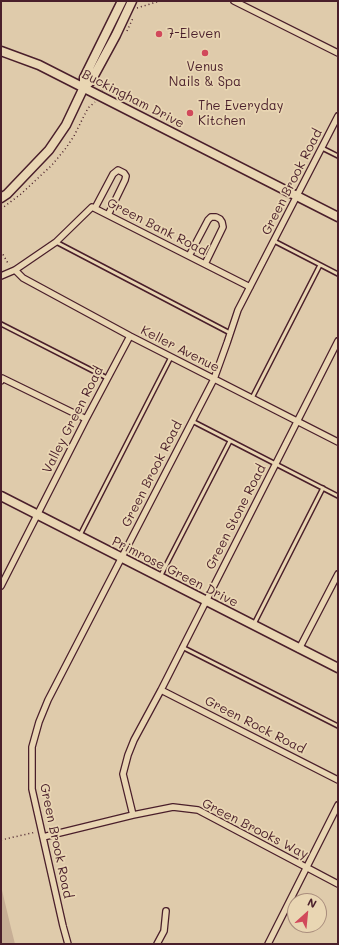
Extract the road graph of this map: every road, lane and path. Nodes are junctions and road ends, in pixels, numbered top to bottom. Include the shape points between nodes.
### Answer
1 (122, 1) edge
2 (160, 1) edge
3 (234, 1) edge
4 (134, 5) edge
5 (1, 51) edge
6 (338, 53) edge
7 (84, 87) junction
8 (338, 116) edge
9 (322, 148) junction
10 (338, 156) edge
11 (297, 196) junction
12 (1, 198) edge
13 (95, 208) junction
14 (108, 215) junction
15 (338, 217) edge
16 (274, 241) junction
17 (56, 242) junction
18 (1, 251) edge
19 (189, 256) junction
20 (205, 264) junction
21 (320, 265) junction
22 (14, 270) junction
23 (338, 274) edge
24 (1, 276) edge
25 (250, 287) junction
26 (1, 324) edge
27 (230, 333) junction
28 (130, 336) junction
29 (338, 340) edge
30 (171, 357) junction
31 (107, 378) junction
32 (214, 379) junction
33 (1, 381) edge
34 (252, 398) junction
35 (86, 420) junction
36 (192, 421) junction
37 (297, 421) junction
38 (230, 441) junction
39 (338, 442) edge
40 (275, 464) junction
41 (323, 488) junction
42 (1, 496) edge
43 (338, 496) edge
44 (37, 515) junction
45 (79, 536) junction
46 (121, 558) junction
47 (338, 574) edge
48 (160, 577) junction
49 (1, 586) edge
50 (205, 601) junction
51 (253, 625) junction
52 (182, 647) junction
53 (299, 649) junction
54 (338, 668) edge
55 (161, 690) junction
56 (338, 726) edge
57 (338, 780) edge
58 (338, 805) edge
59 (133, 815) junction
60 (41, 830) junction
61 (42, 837) junction
62 (1, 840) edge
63 (306, 868) junction
64 (338, 884) edge
65 (166, 911) dead end
66 (68, 944) edge
67 (157, 944) edge
68 (268, 944) edge

1 - 7 street via 84,78
2 - 4 path
3 - 6 street
4 - 7 street via 123,20 91,82
5 - 7 street, Buckingham Drive via 39,65
7 - 11 street, Buckingham Drive
7 - 12 street via 66,125 49,150
8 - 9 street, Green Brook Road
9 - 10 lane
9 - 11 street, Green Brook Road
11 - 15 street, Buckingham Drive
11 - 16 street, Green Brook Road
13 - 14 street, Green Bank Road
13 - 14 street via 113,174 118,170 124,173 125,180
13 - 17 street, Green Bank Road via 92,207
14 - 19 street, Green Bank Road
16 - 21 lane
16 - 25 street, Green Brook Road
17 - 22 street, Green Bank Road
17 - 27 lane
18 - 22 path
19 - 20 street, Green Bank Road
19 - 20 street via 208,220 211,217 220,219 223,228
20 - 25 street, Green Bank Road
21 - 23 lane
21 - 34 lane
22 - 24 street, Green Bank Road
22 - 28 street, Keller Avenue via 23,278
25 - 27 street, Green Brook Road
26 - 31 lane
27 - 32 street, Green Brook Road
28 - 30 street, Keller Avenue
28 - 31 street, Valley Green Road
29 - 37 street, Green Stone Road
30 - 32 street, Keller Avenue
30 - 45 lane
31 - 35 street, Valley Green Road
32 - 34 street, Keller Avenue
32 - 36 street, Green Brook Road
33 - 35 street via 2,378
34 - 37 street, Keller Avenue
35 - 44 street, Valley Green Road
36 - 38 lane
36 - 46 street, Green Brook Road
37 - 39 street, Keller Avenue
37 - 40 street, Green Stone Road
38 - 40 lane
38 - 48 lane
40 - 41 lane
40 - 50 street, Green Stone Road
41 - 43 lane
41 - 51 lane
42 - 44 street, Primrose Green Drive
44 - 45 street, Primrose Green Drive
44 - 49 street, Valley Green Road
45 - 46 street, Primrose Green Drive
46 - 48 street, Primrose Green Drive
46 - 60 street, Green Brook Road via 39,722 32,747 32,789
47 - 53 street
48 - 50 street, Primrose Green Drive
50 - 51 street, Primrose Green Drive
50 - 52 street, Green Stone Road
51 - 53 street, Primrose Green Drive
52 - 55 street, Green Stone Road
52 - 56 lane
53 - 54 street, Primrose Green Drive
55 - 57 street, Green Rock Road
55 - 59 street, Green Stone Road via 134,740 123,774
58 - 63 street
59 - 61 street, Green Brooks Way
59 - 63 street, Green Brooks Way via 173,807 198,810
60 - 61 street, Green Brook Road
60 - 62 path
61 - 66 street, Green Brook Road
63 - 64 street, Green Brooks Way
63 - 68 street
65 - 67 street via 164,931

